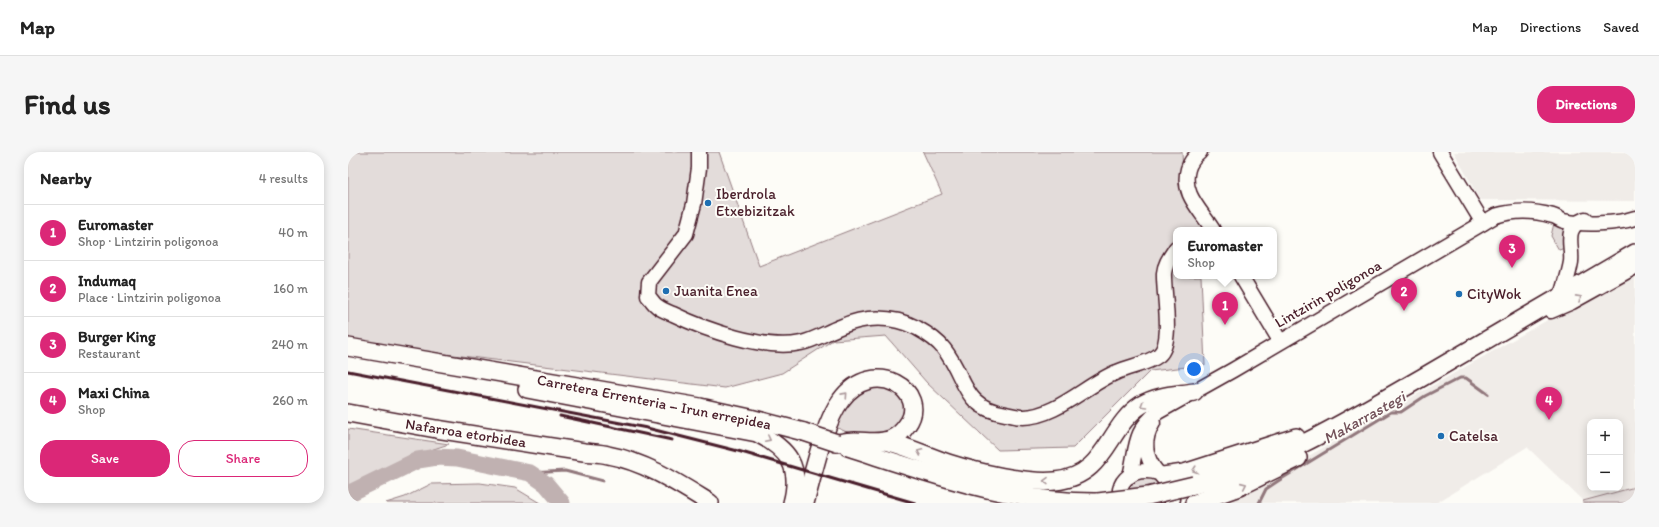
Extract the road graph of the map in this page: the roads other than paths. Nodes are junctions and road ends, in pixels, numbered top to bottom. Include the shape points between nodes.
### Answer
1 (699, 152) edge
2 (1200, 152) edge
3 (1440, 152) edge
4 (1553, 216) junction
5 (1635, 217) edge
6 (1483, 222) junction
7 (1578, 222) junction
8 (1210, 227) edge
9 (1173, 252) edge
10 (1635, 253) edge
11 (1635, 267) edge
12 (1243, 279) edge
13 (1562, 296) junction
14 (1530, 314) junction
15 (1280, 341) junction
16 (348, 347) edge
17 (399, 356) junction
18 (1397, 392) junction
19 (1192, 393) junction
20 (1362, 412) junction
21 (348, 413) edge
22 (885, 441) junction
23 (837, 443) junction
24 (584, 452) junction
25 (1160, 474) junction
26 (1130, 476) junction
27 (688, 503) edge
28 (710, 503) edge
29 (792, 503) edge
30 (804, 503) edge
31 (1121, 503) edge
32 (1172, 503) edge
33 (1194, 503) edge

1 - 9 street via 694,204 686,234 649,282 648,296 657,306 696,324 750,341 776,345 800,344 858,319 897,320 917,328 944,349 974,400 984,408 1000,413 1022,417 1037,415 1058,406 1115,372 1159,355 1166,344 1164,272
2 - 8 street via 1190,162 1185,179 1188,193
3 - 6 street
4 - 5 street, Lintzirin poligonoa via 1606,214
4 - 6 street, Lintzirin poligonoa via 1510,211
4 - 7 street, Lintzirin poligonoa via 1564,221
5 - 7 street, Lintzirin poligonoa via 1584,219
6 - 15 street, Lintzirin poligonoa
7 - 13 street via 1569,237 1571,261
10 - 13 main road, Carretera Errenteria – Irun errepidea
14 -> 11 street via 1544,315
12 - 15 street
13 - 14 main road, Carretera Errenteria – Irun errepidea
14 - 18 main road, Carretera Errenteria – Irun errepidea
15 - 19 street, Lintzirin poligonoa
16 - 17 main road, Carretera Errenteria – Irun errepidea
17 - 23 main road, Carretera Errenteria – Irun errepidea, bridge via 700,407 804,432
17 -> 29 main road via 488,382 756,434 774,442 790,460 796,481
18 - 20 main road, Carretera Errenteria – Irun errepidea
18 -> 25 main road via 1381,392 1327,423 1292,439 1184,473
19 -> 22 main road via 1159,398 1142,405 1125,421 1096,461 1078,474 1056,481 984,473
19 - 25 street, Lintzirin poligonoa via 1160,416 1148,433 1147,454
19 - 26 street, Lintzirin poligonoa via 1158,412 1143,426 1135,446
20 - 23 main road, Carretera Errenteria – Irun errepidea, bridge via 1295,449 1247,469 1148,496 1098,502 1056,502 989,492
33 -> 20 main road via 1239,487 1284,466 1354,425
21 - 24 main road, Nafarroa etorbidea
22 - 23 main road
30 -> 22 main road via 834,411 840,400 852,388 870,379 883,378 895,382 905,390 912,405 912,414 905,428 900,434
24 - 27 main road, Nafarroa etorbidea via 624,466
24 - 28 main road, Nafarroa etorbidea via 608,454 636,463
25 - 26 street via 1143,470
25 - 32 street, Lintzirin poligonoa via 1171,486
26 - 31 street via 1122,487

